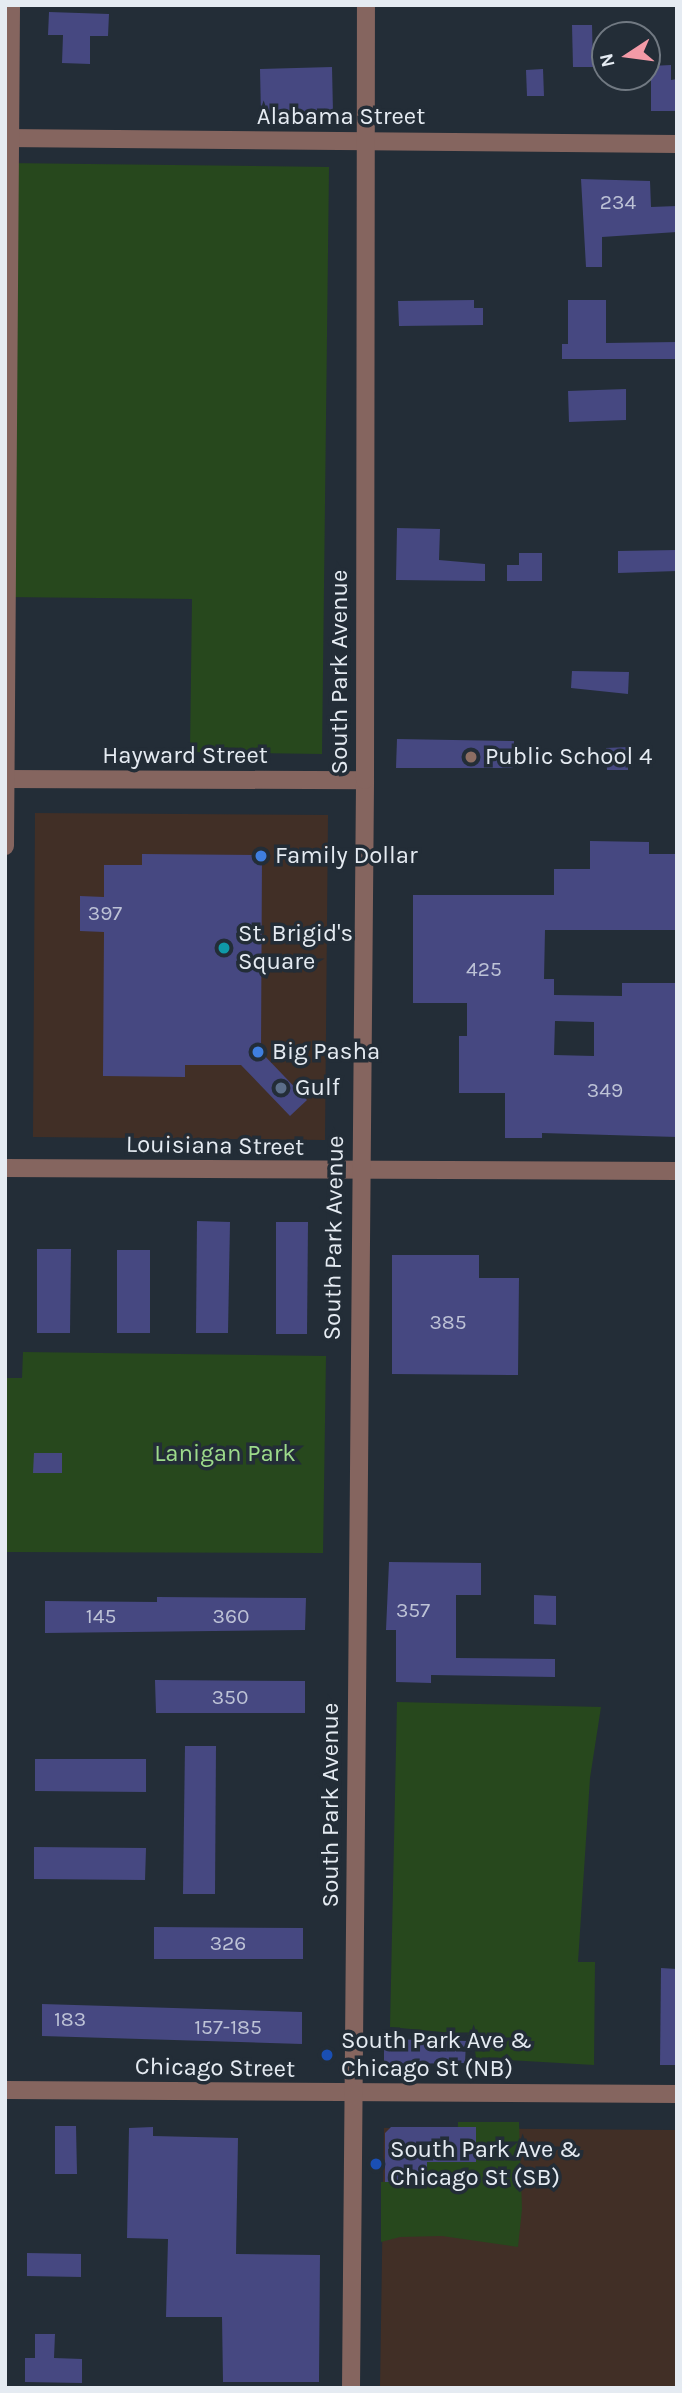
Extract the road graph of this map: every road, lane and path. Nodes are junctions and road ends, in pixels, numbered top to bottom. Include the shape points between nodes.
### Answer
1 (11, 5) edge
2 (366, 5) edge
3 (8, 138) edge
4 (366, 141) junction
5 (677, 144) edge
6 (5, 779) edge
7 (365, 780) junction
8 (5, 846) edge
9 (5, 1168) edge
10 (359, 1171) junction
11 (677, 1171) edge
12 (5, 2090) edge
13 (353, 2093) junction
14 (677, 2094) edge
15 (351, 2388) edge

1 - 3 street
2 - 4 street, South Park Avenue
3 - 4 street, Alabama Street
3 - 6 street
4 - 5 street, Alabama Street
4 - 7 street, South Park Avenue
6 - 7 street, Hayward Street
6 - 8 street
7 - 10 street, South Park Avenue
9 - 10 street, Louisiana Street
10 - 11 street, Louisiana Street
10 - 13 street, South Park Avenue
12 - 13 street, Chicago Street
13 - 14 street, Chicago Street
13 - 15 street, South Park Avenue

